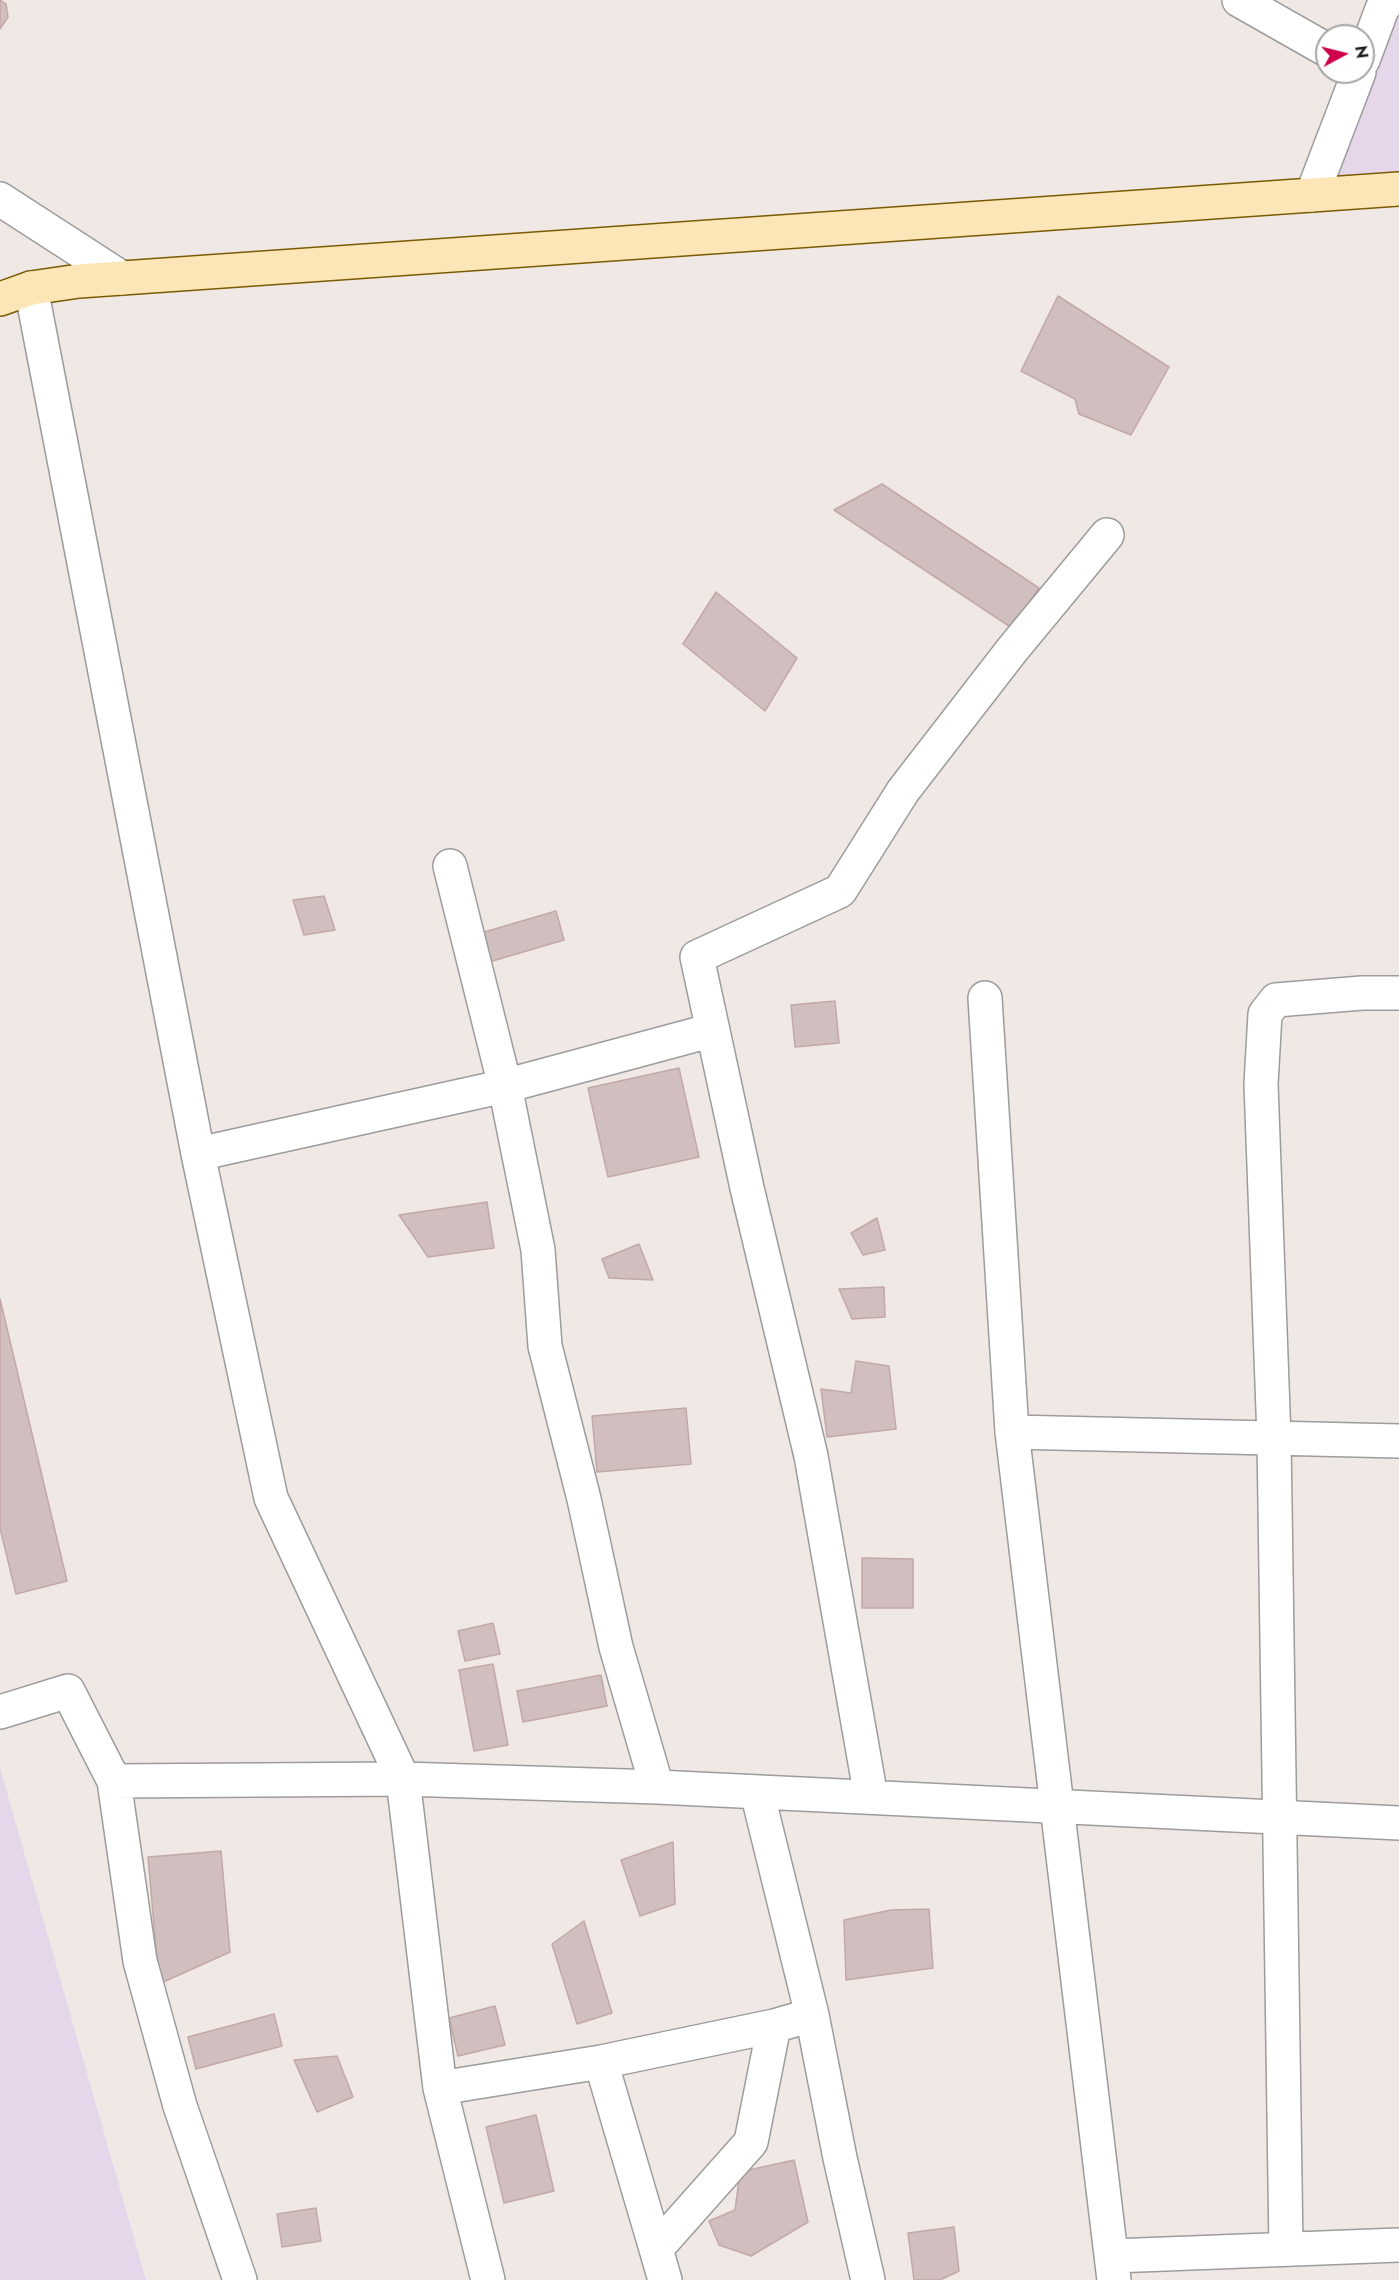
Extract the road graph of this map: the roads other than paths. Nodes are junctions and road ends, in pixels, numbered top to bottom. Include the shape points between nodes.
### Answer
1 (1239, 0) edge
2 (1389, 0) edge
3 (1375, 28) edge
4 (1315, 43) edge
5 (1354, 84) edge
6 (1399, 189) edge
7 (1312, 195) junction
8 (0, 199) edge
9 (122, 278) junction
10 (31, 288) junction
11 (0, 299) edge
12 (1107, 535) dead end
13 (450, 866) dead end
14 (1399, 993) edge
15 (985, 998) dead end
16 (713, 1030) junction
17 (505, 1086) junction
18 (198, 1154) junction
19 (1012, 1432) junction
20 (1274, 1438) junction
21 (1399, 1441) edge
22 (0, 1713) edge
23 (403, 1779) junction
24 (114, 1781) junction
25 (657, 1787) junction
26 (757, 1791) junction
27 (871, 1797) junction
28 (1058, 1806) junction
29 (1279, 1817) junction
30 (1399, 1823) edge
31 (812, 2014) junction
32 (774, 2026) junction
33 (601, 2062) junction
34 (440, 2088) junction
35 (1399, 2245) edge
36 (656, 2249) junction
37 (1286, 2249) junction
38 (1114, 2268) edge
39 (240, 2280) edge
40 (488, 2280) edge
41 (665, 2280) edge
42 (868, 2280) edge

1 - 4 street
2 - 3 street
5 - 7 street
6 - 7 main road
7 - 9 main road
8 - 9 street
9 - 10 main road
10 - 11 main road
10 - 18 street
12 - 16 street via 903,791 840,891 697,957
13 - 17 street
14 - 20 street via 1276,1000 1265,1014 1260,1084
15 - 19 street
16 - 17 street
16 - 27 street via 811,1456
17 - 18 street
17 - 25 street via 538,1250 545,1346 616,1647
18 - 23 street via 271,1498
19 - 20 street
19 - 28 street
20 - 21 street
20 - 29 street
22 - 24 street via 68,1691
23 - 24 street
23 - 25 street
23 - 34 street
24 - 39 street via 141,1961 180,2106
25 - 26 street
26 - 27 street
26 - 31 street
27 - 28 street
28 - 29 street
28 - 38 street
29 - 30 street
29 - 37 street
31 - 32 street
31 - 42 street
32 - 33 street
32 - 36 street via 751,2142
33 - 34 street
33 - 36 street
34 - 40 street
35 - 37 street
36 - 41 street
37 - 38 street

